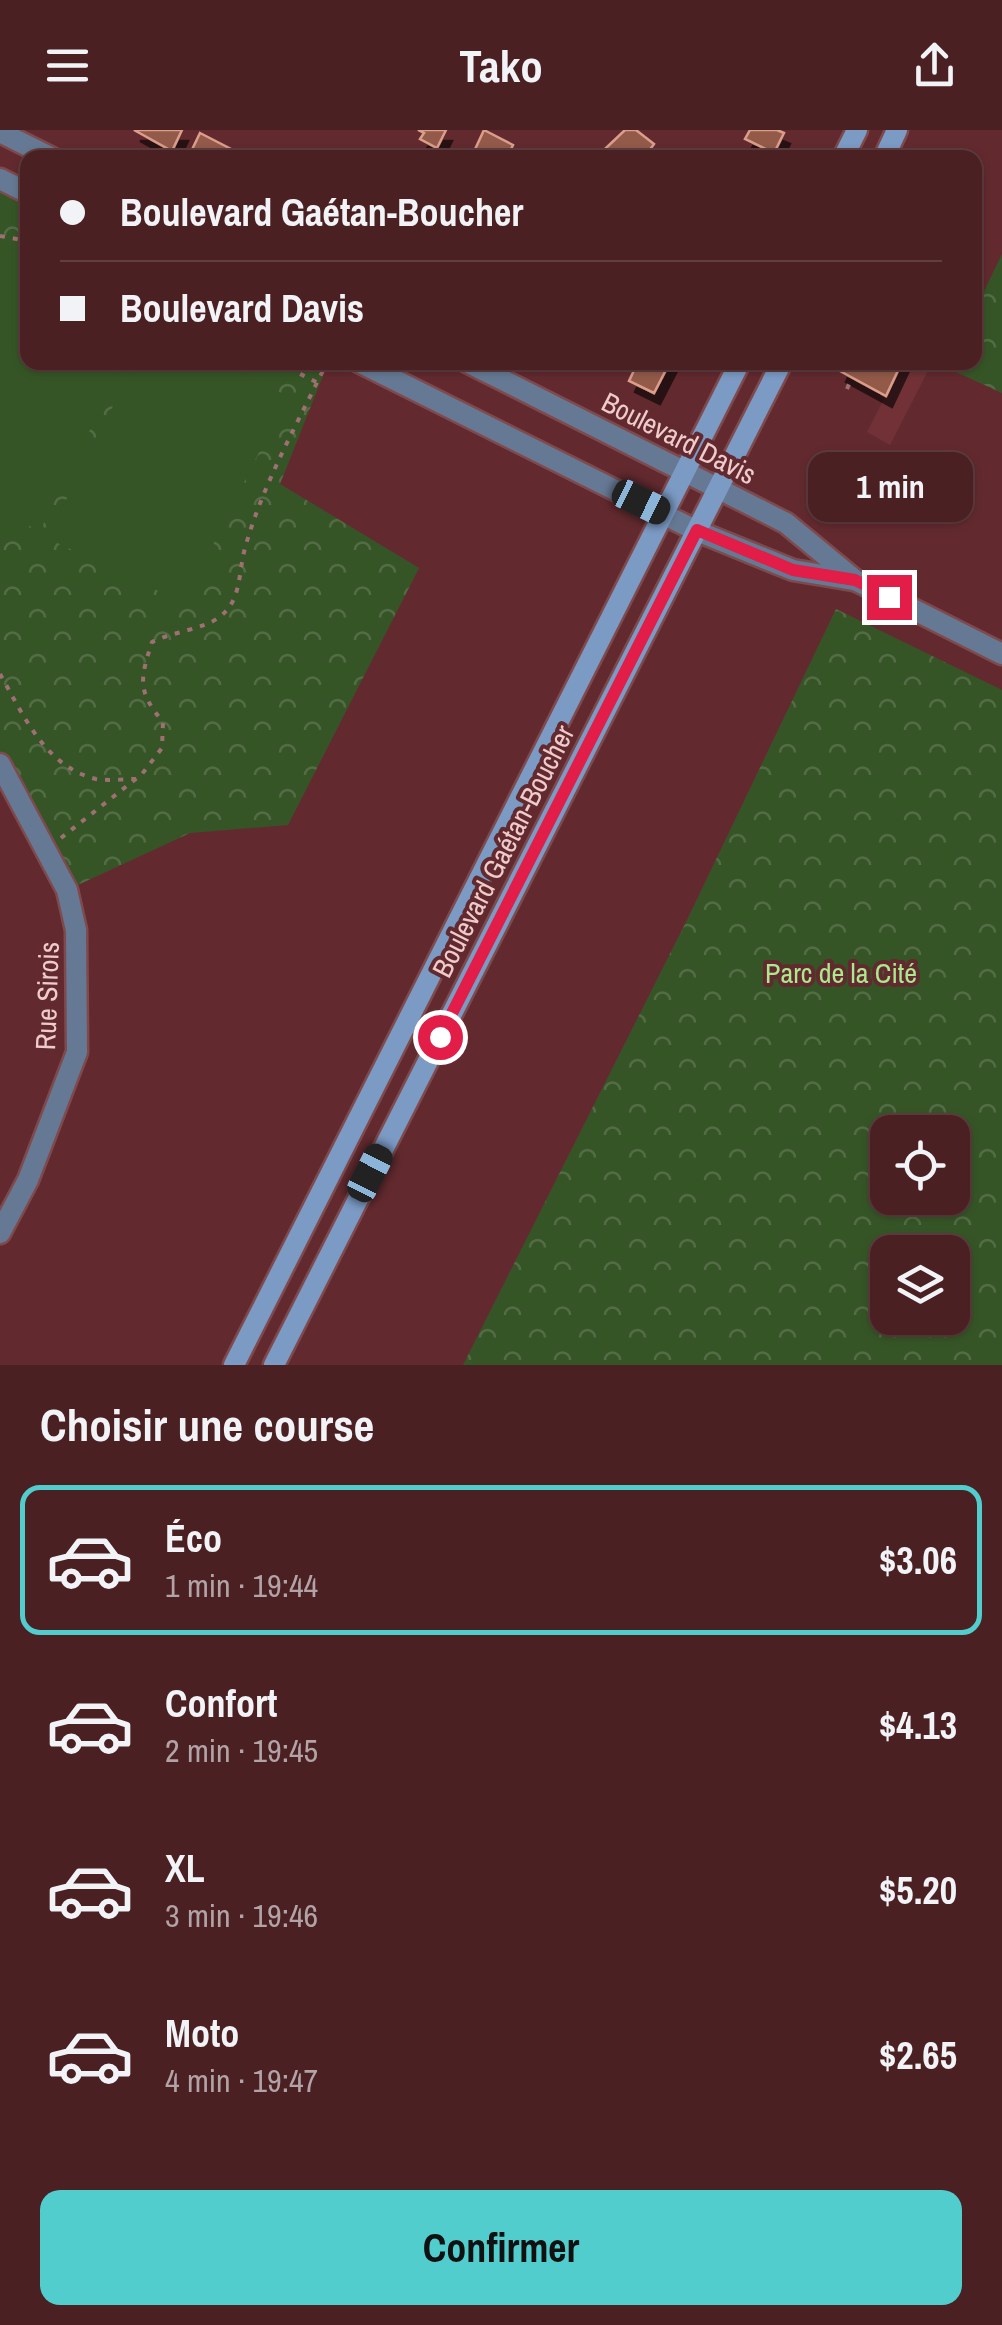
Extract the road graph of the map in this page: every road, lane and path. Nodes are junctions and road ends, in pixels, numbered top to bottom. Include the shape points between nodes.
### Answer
1 (0, 132) edge
2 (36, 150) edge
3 (293, 370) edge
4 (323, 370) edge
5 (376, 370) edge
6 (483, 370) edge
7 (736, 370) edge
8 (778, 370) edge
9 (852, 377) dead end
10 (318, 382) junction
11 (847, 389) dead end
12 (686, 471) junction
13 (717, 488) junction
14 (664, 513) junction
15 (697, 530) junction
16 (855, 580) junction
17 (1002, 654) edge
18 (0, 674) edge
19 (0, 764) edge
20 (136, 778) junction
21 (46, 850) junction
22 (0, 1234) edge
23 (234, 1365) edge
24 (274, 1365) edge

1 - 2 street
3 - 10 path
4 - 10 path
5 - 14 street, Boulevard Davis
6 - 12 street, Boulevard Davis
7 - 12 main road, Boulevard Gaétan-Boucher
8 - 13 main road, Boulevard Gaétan-Boucher
9 - 11 path
10 - 20 path via 268,484 244,548 235,600 216,620 152,642 142,673 144,700 162,722 162,748
12 - 13 street, Boulevard Davis
12 - 14 main road, Boulevard Gaétan-Boucher
13 - 15 main road, Boulevard Gaétan-Boucher
13 - 16 street, Boulevard Davis via 786,523
14 - 15 street, Boulevard Davis
14 - 23 main road, Boulevard Gaétan-Boucher
15 - 16 street, Boulevard Davis via 793,570
15 - 24 main road, Boulevard Gaétan-Boucher
16 - 17 street, Boulevard Davis
18 - 20 path via 37,739 62,762 96,778
19 - 21 street, Rue Sirois
20 - 21 path
21 - 22 street, Rue Sirois via 67,890 76,930 77,1052

